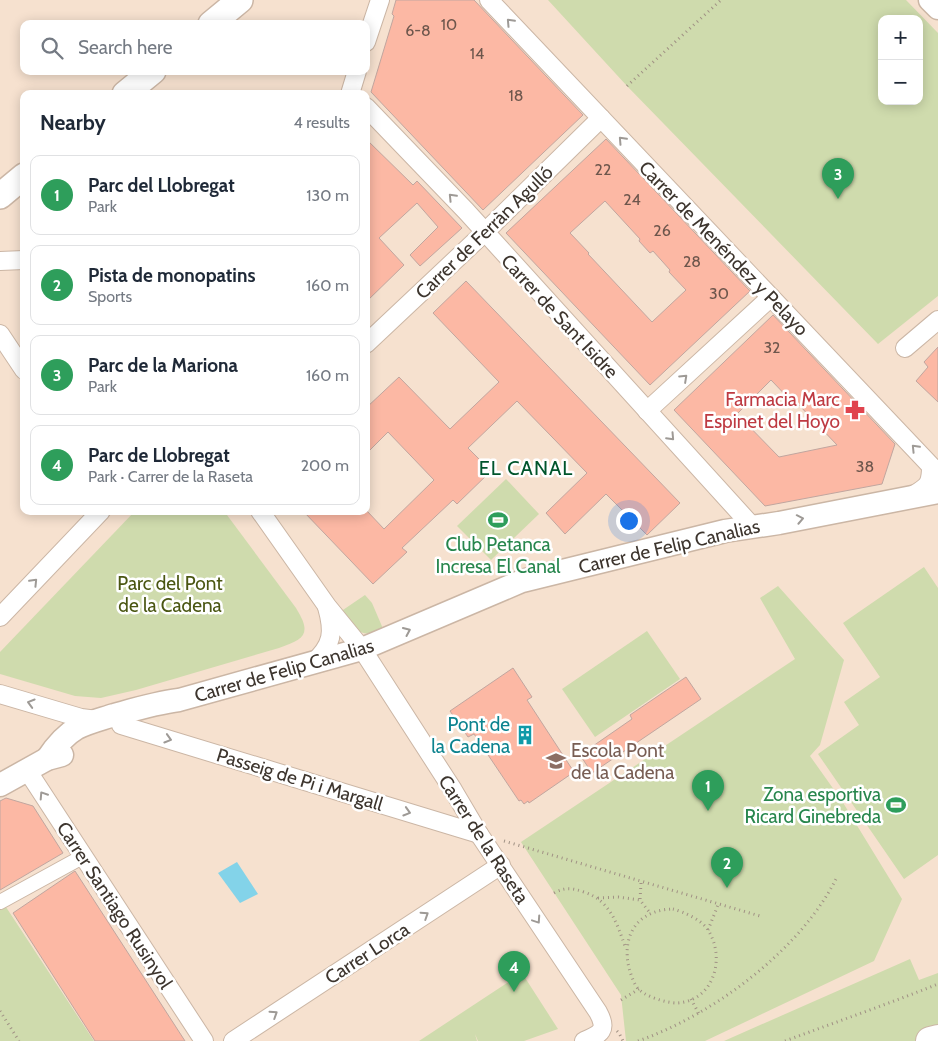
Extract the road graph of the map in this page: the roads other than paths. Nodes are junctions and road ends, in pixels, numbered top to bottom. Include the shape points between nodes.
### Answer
1 (240, 0) edge
2 (380, 0) edge
3 (489, 0) edge
4 (930, 0) edge
5 (938, 8) edge
6 (216, 20) edge
7 (370, 30) edge
8 (148, 75) edge
9 (356, 75) edge
10 (130, 90) edge
11 (352, 90) edge
12 (370, 112) edge
13 (601, 118) junction
14 (20, 179) edge
15 (0, 196) edge
16 (485, 232) junction
17 (0, 260) edge
18 (20, 260) edge
19 (771, 297) junction
20 (938, 320) edge
21 (0, 334) edge
22 (370, 340) edge
23 (905, 348) dead end
24 (20, 364) edge
25 (648, 411) junction
26 (938, 492) edge
27 (910, 498) junction
28 (97, 515) edge
29 (263, 515) edge
30 (752, 526) junction
31 (327, 606) junction
32 (0, 617) edge
33 (362, 649) junction
34 (313, 663) junction
35 (0, 694) edge
36 (179, 700) junction
37 (88, 721) junction
38 (121, 725) junction
39 (57, 755) junction
40 (27, 770) junction
41 (0, 785) edge
42 (479, 834) junction
43 (84, 856) junction
44 (501, 865) junction
45 (0, 902) edge
46 (938, 1039) edge
47 (204, 1041) edge
48 (234, 1041) edge
49 (584, 1041) edge
50 (930, 1041) edge

1 - 6 main road
2 - 7 street
13 -> 3 street, Carrer de Menéndez y Pelayo
4 - 5 street
8 - 10 main road
9 - 11 street
16 -> 12 street, Carrer de Sant Isidre
13 - 16 street, Carrer de Ferràn Agulló
19 -> 13 street, Carrer de Menéndez y Pelayo
14 - 15 main road
16 - 22 street, Carrer de Ferràn Agulló
16 - 25 street, Carrer de Sant Isidre
17 - 18 street
25 -> 19 street
27 -> 19 street, Carrer de Menéndez y Pelayo via 927,487 931,466
20 - 23 street
21 - 24 street
25 -> 30 street, Carrer de Sant Isidre
26 - 27 street, Carrer de Felip Canalias
30 -> 27 street, Carrer de Felip Canalias
32 -> 28 street
29 - 31 street, Carrer de la Raseta
33 -> 30 street, Carrer de Felip Canalias via 522,581
31 - 33 street, Carrer de la Raseta via 344,642
31 - 34 street, Carrer de la Raseta via 331,621 330,641
33 - 34 street, Carrer de Felip Canalias
33 - 42 street, Carrer de la Raseta
34 - 36 street, Carrer de Felip Canalias
37 -> 35 street
36 - 37 street, Carrer de Felip Canalias
36 - 38 street, Carrer de Felip Canalias via 156,713
37 - 39 street via 86,733
38 - 39 street, Carrer de Felip Canalias
38 -> 42 street, Passeig de Pi i Margall
39 - 40 street, Carrer de Felip Canalias
40 - 41 street, Carrer de Felip Canalias
43 -> 40 street, Carrer Santiago Rusinyol
42 - 44 street, Carrer de la Raseta
43 - 45 street
43 - 47 street, Carrer Santiago Rusinyol
48 -> 44 street, Carrer Lorca
44 -> 49 street, Carrer de la Raseta via 598,1012 603,1029
46 - 50 highway

